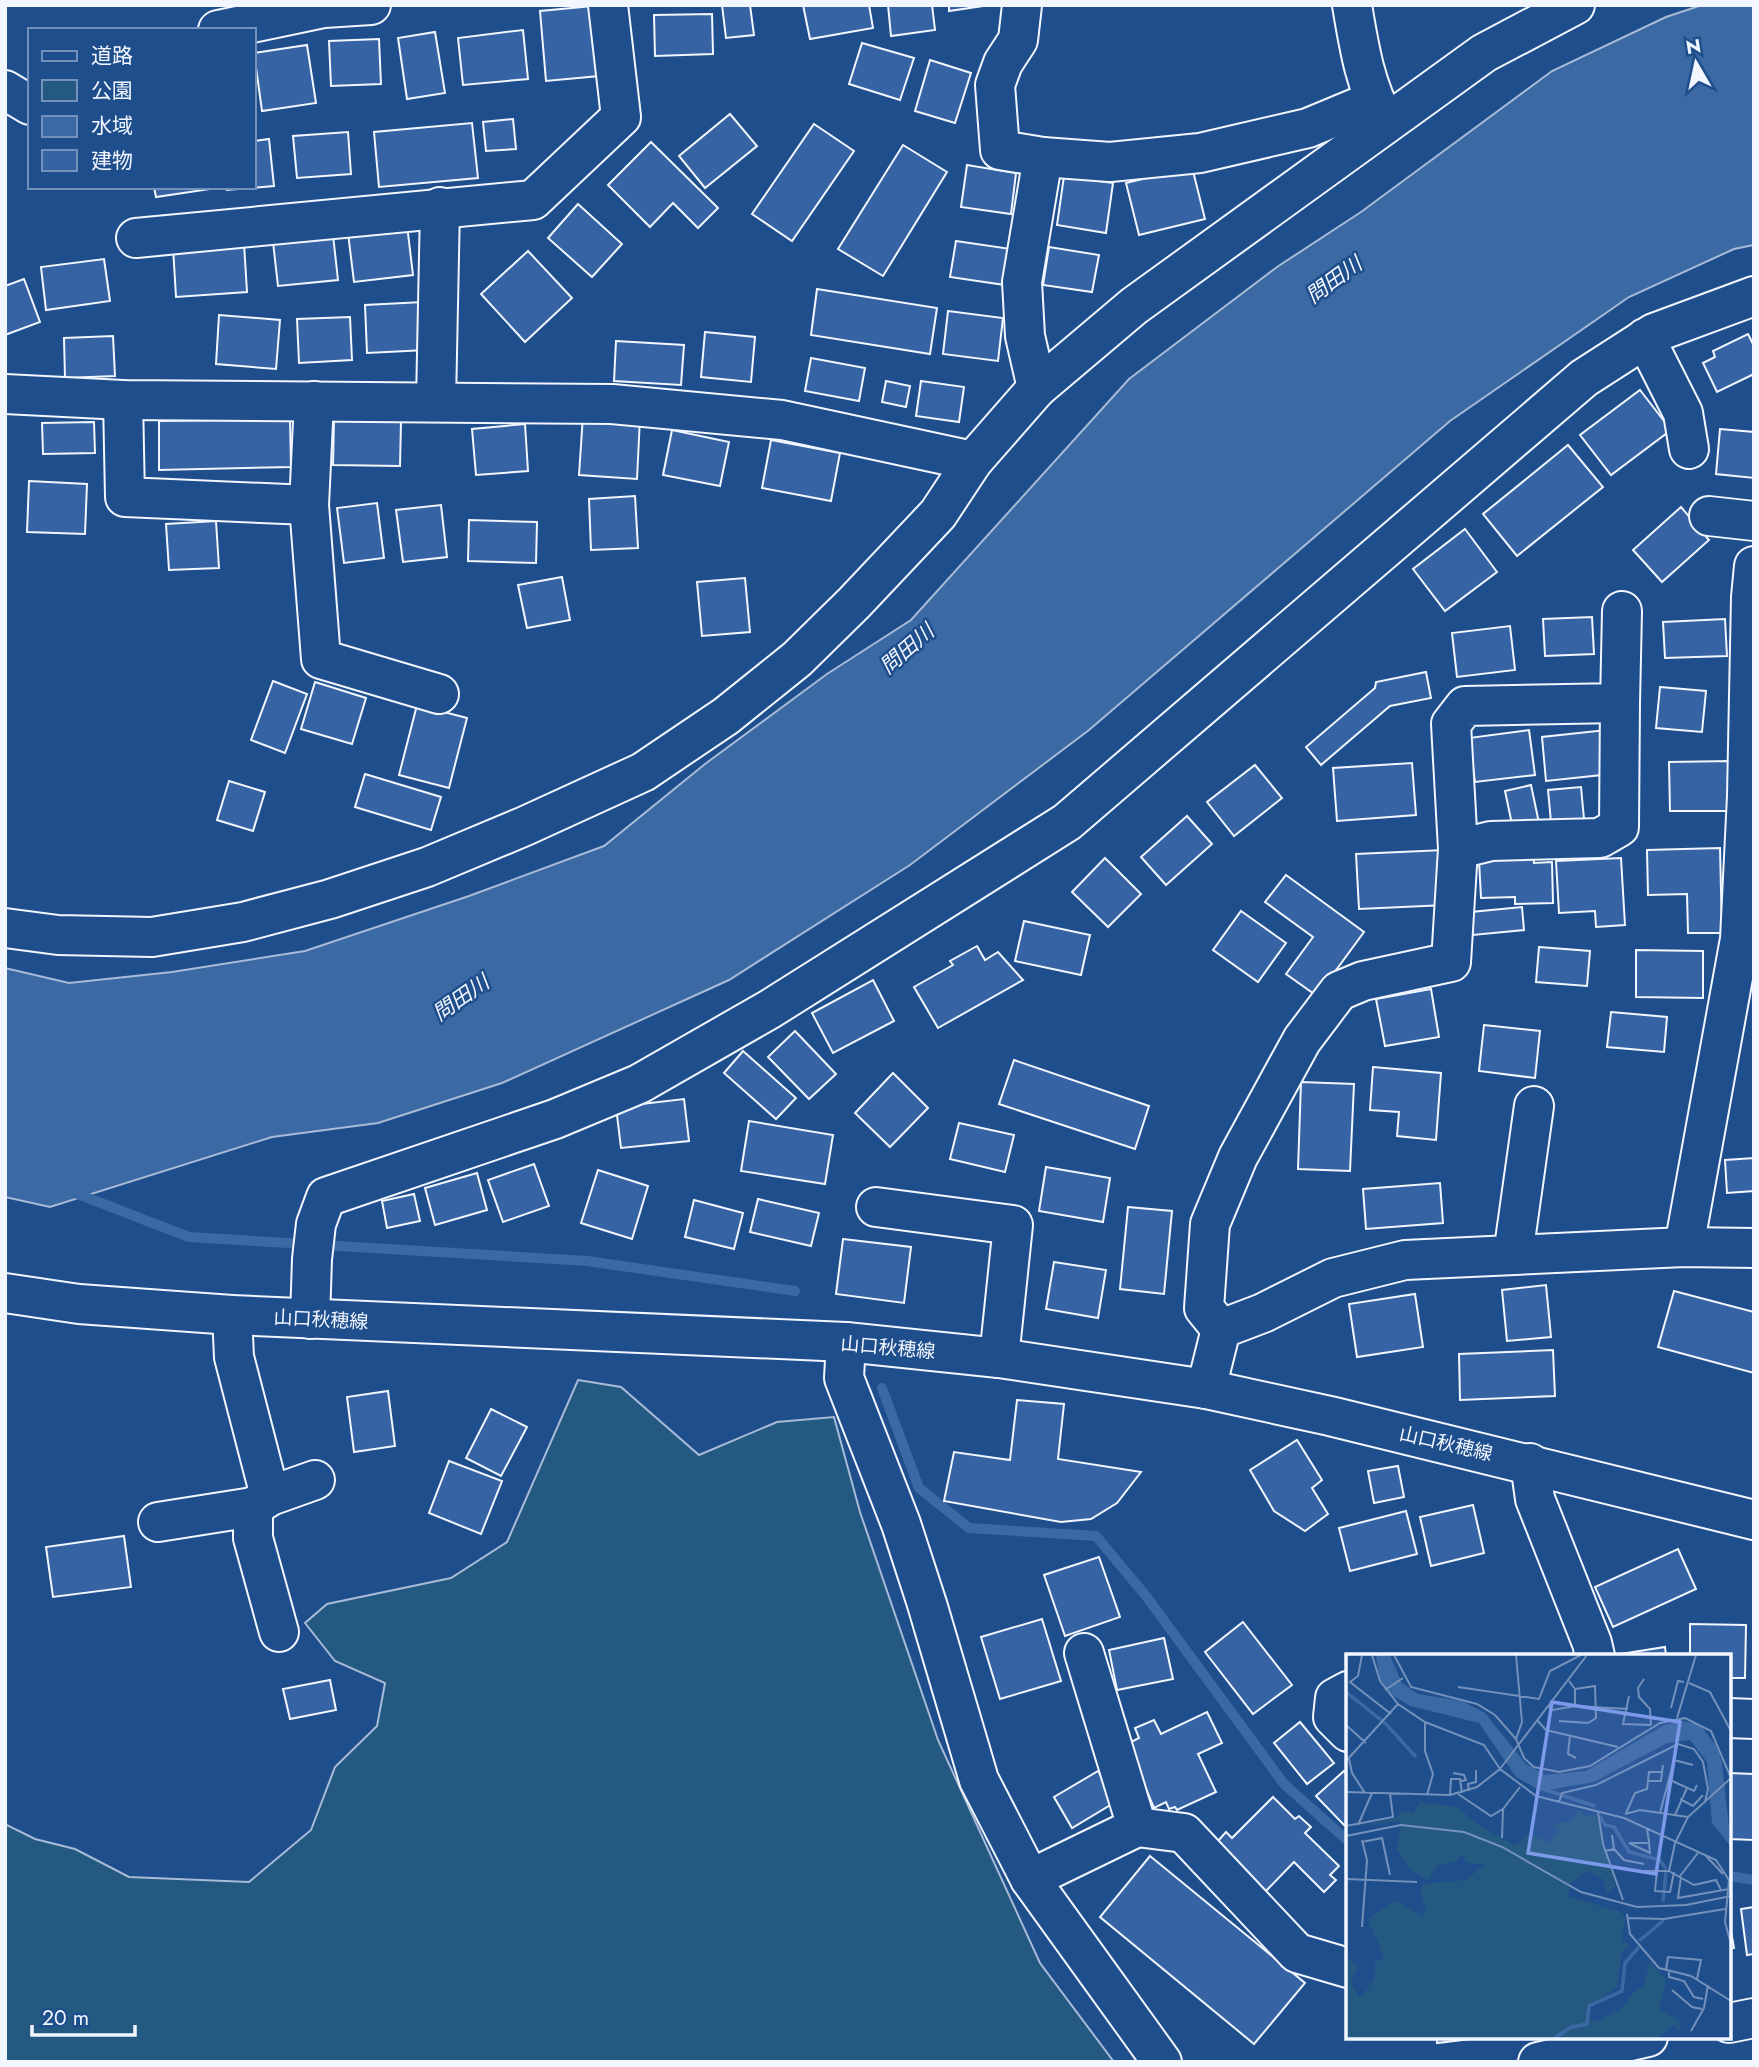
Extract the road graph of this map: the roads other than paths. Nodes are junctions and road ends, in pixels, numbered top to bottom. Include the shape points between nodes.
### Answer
1 (372, 5) edge
2 (608, 5) edge
3 (1022, 5) edge
4 (1352, 5) edge
5 (1575, 5) edge
6 (324, 6) edge
7 (227, 28) edge
8 (5, 90) edge
9 (28, 104) edge
10 (1380, 113) junction
11 (1043, 157) junction
12 (440, 207) junction
13 (136, 238) dead end
14 (1754, 296) edge
15 (1646, 338) junction
16 (1037, 388) junction
17 (5, 394) edge
18 (123, 400) junction
19 (314, 401) junction
20 (436, 402) junction
21 (1689, 449) dead end
22 (973, 461) junction
23 (309, 505) junction
24 (1709, 516) dead end
25 (1754, 521) edge
26 (1754, 566) edge
27 (1622, 611) dead end
28 (1751, 689) edge
29 (439, 694) dead end
30 (1620, 703) junction
31 (1750, 796) edge
32 (1458, 849) junction
33 (5, 928) edge
34 (1534, 1106) dead end
35 (876, 1207) dead end
36 (1684, 1247) junction
37 (1754, 1248) edge
38 (1513, 1255) junction
39 (5, 1293) edge
40 (232, 1315) junction
41 (310, 1319) junction
42 (1221, 1329) junction
43 (846, 1342) junction
44 (999, 1358) junction
45 (1206, 1389) junction
46 (1530, 1463) junction
47 (315, 1479) dead end
48 (262, 1502) junction
49 (1754, 1520) edge
50 (158, 1522) dead end
51 (279, 1632) dead end
52 (1084, 1653) dead end
53 (1595, 1654) edge
54 (1346, 1692) edge
55 (1731, 1718) edge
56 (1754, 1719) edge
57 (1346, 1730) edge
58 (1137, 1827) junction
59 (1030, 1879) junction
60 (1346, 1967) edge
61 (1754, 2018) edge
62 (1731, 2023) edge
63 (1639, 2039) edge
64 (1162, 2062) edge
65 (1538, 2062) edge

1 - 6 street
2 - 12 street via 621,117 533,200
3 - 11 street via 1018,40 995,85 1000,150
4 - 10 street via 1363,67
5 - 10 street
6 - 7 street
8 - 9 street
10 - 11 street via 1200,153 1110,162
10 - 16 street
11 - 16 street via 1022,282 1025,336
12 - 13 street
12 - 20 street
14 - 15 street
15 - 21 street via 1683,413
15 - 41 street via 1584,378 1067,822 770,1009 639,1084 555,1119 326,1197 314,1242
16 - 22 street
17 - 18 street
18 - 19 street
18 - 23 street via 125,497
19 - 20 street
19 - 23 street
20 - 22 street via 612,404 782,420
22 - 33 street via 938,514 797,659 726,716 643,772 427,867 243,922 152,937 58,935
23 - 29 street via 321,659
24 - 25 street
26 - 28 street
27 - 30 street
28 - 31 street
30 - 32 street via 1619,827 1600,838 1491,841
30 - 32 street via 1465,706 1451,724
31 - 36 street via 1740,939
32 - 42 street via 1451,962 1339,990 1302,1040 1238,1157 1210,1224 1204,1308
34 - 38 street
35 - 44 street via 1013,1225
36 - 37 street
36 - 38 street
38 - 42 street via 1405,1260 1381,1266 1334,1278
39 - 40 street, 山口秋穂線 via 79,1304
40 - 41 street, 山口秋穂線
40 - 48 street via 234,1357
41 - 43 street, 山口秋穂線
42 - 45 street
43 - 44 street, 山口秋穂線
43 - 59 street via 844,1378 901,1524 979,1780
44 - 45 street, 山口秋穂線
45 - 46 street, 山口秋穂線
46 - 49 street, 山口秋穂線
46 - 53 street via 1535,1499
47 - 48 street
48 - 50 street
48 - 51 street via 253,1538
52 - 58 street
54 - 57 street via 1335,1698 1333,1717
55 - 56 street
58 - 59 street
58 - 60 street via 1184,1833 1297,1953
59 - 64 street
61 - 62 street
63 - 65 street

